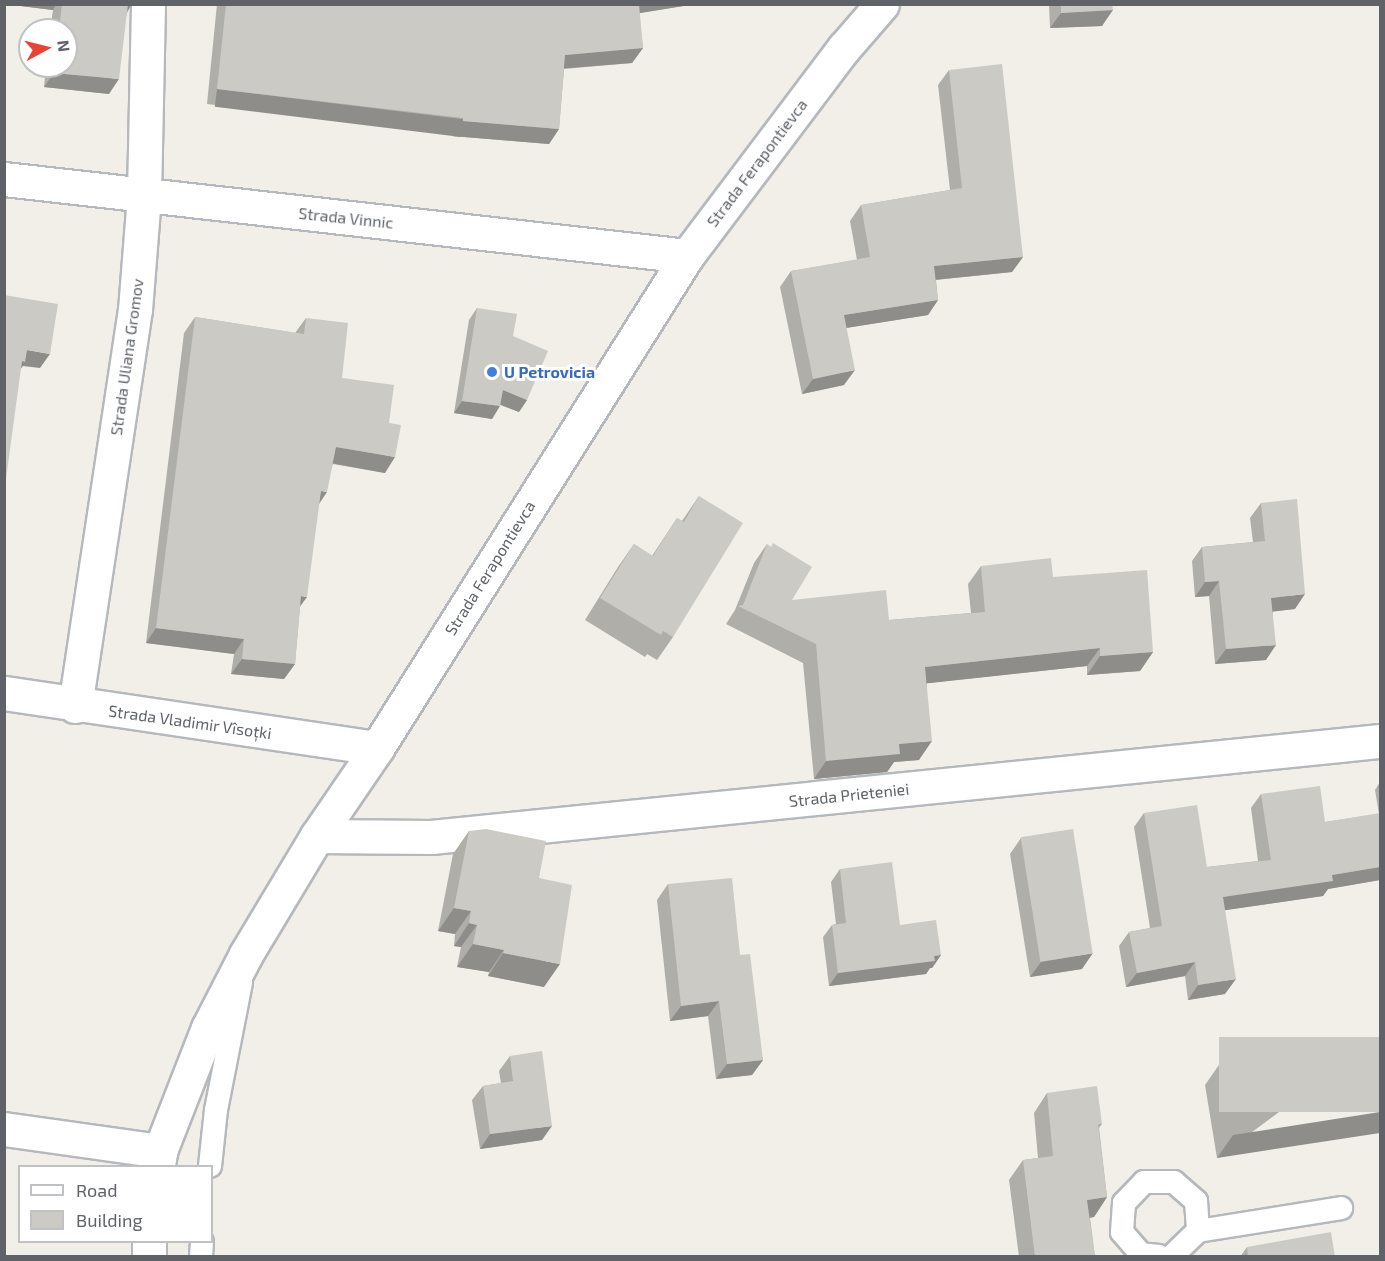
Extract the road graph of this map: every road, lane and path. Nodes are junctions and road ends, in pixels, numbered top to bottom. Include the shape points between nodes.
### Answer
1 (148, 4) edge
2 (882, 4) edge
3 (4, 179) edge
4 (144, 196) junction
5 (687, 256) junction
6 (4, 693) edge
7 (75, 706) junction
8 (1380, 741) edge
9 (377, 748) junction
10 (317, 836) junction
11 (246, 954) junction
12 (4, 1129) edge
13 (159, 1159) edge
14 (210, 1165) edge
15 (1341, 1208) dead end
16 (1198, 1231) junction
17 (1159, 1257) edge
18 (1172, 1257) edge

1 - 4 street, Strada Uliana Gromov
2 - 5 street, Strada Ferapontievca via 844,48
3 - 4 street, Strada Vinnic
4 - 5 street, Strada Vinnic
4 - 7 street, Strada Uliana Gromov via 135,310
5 - 9 street, Strada Ferapontievca
6 - 7 street, Strada Vladimir Vîsoțki
7 - 9 street, Strada Vladimir Vîsoțki
8 - 10 street, Strada Prieteniei via 431,837
9 - 10 street, Strada Ferapontievca
10 - 11 street, Strada Ferapontievca
11 - 13 street, Strada Ferapontievca via 208,1029
11 - 14 lane via 216,1110
12 - 13 street
15 - 16 lane
16 - 17 lane via 1196,1201 1174,1182 1144,1182 1124,1203 1122,1233 1141,1254
16 - 18 lane

